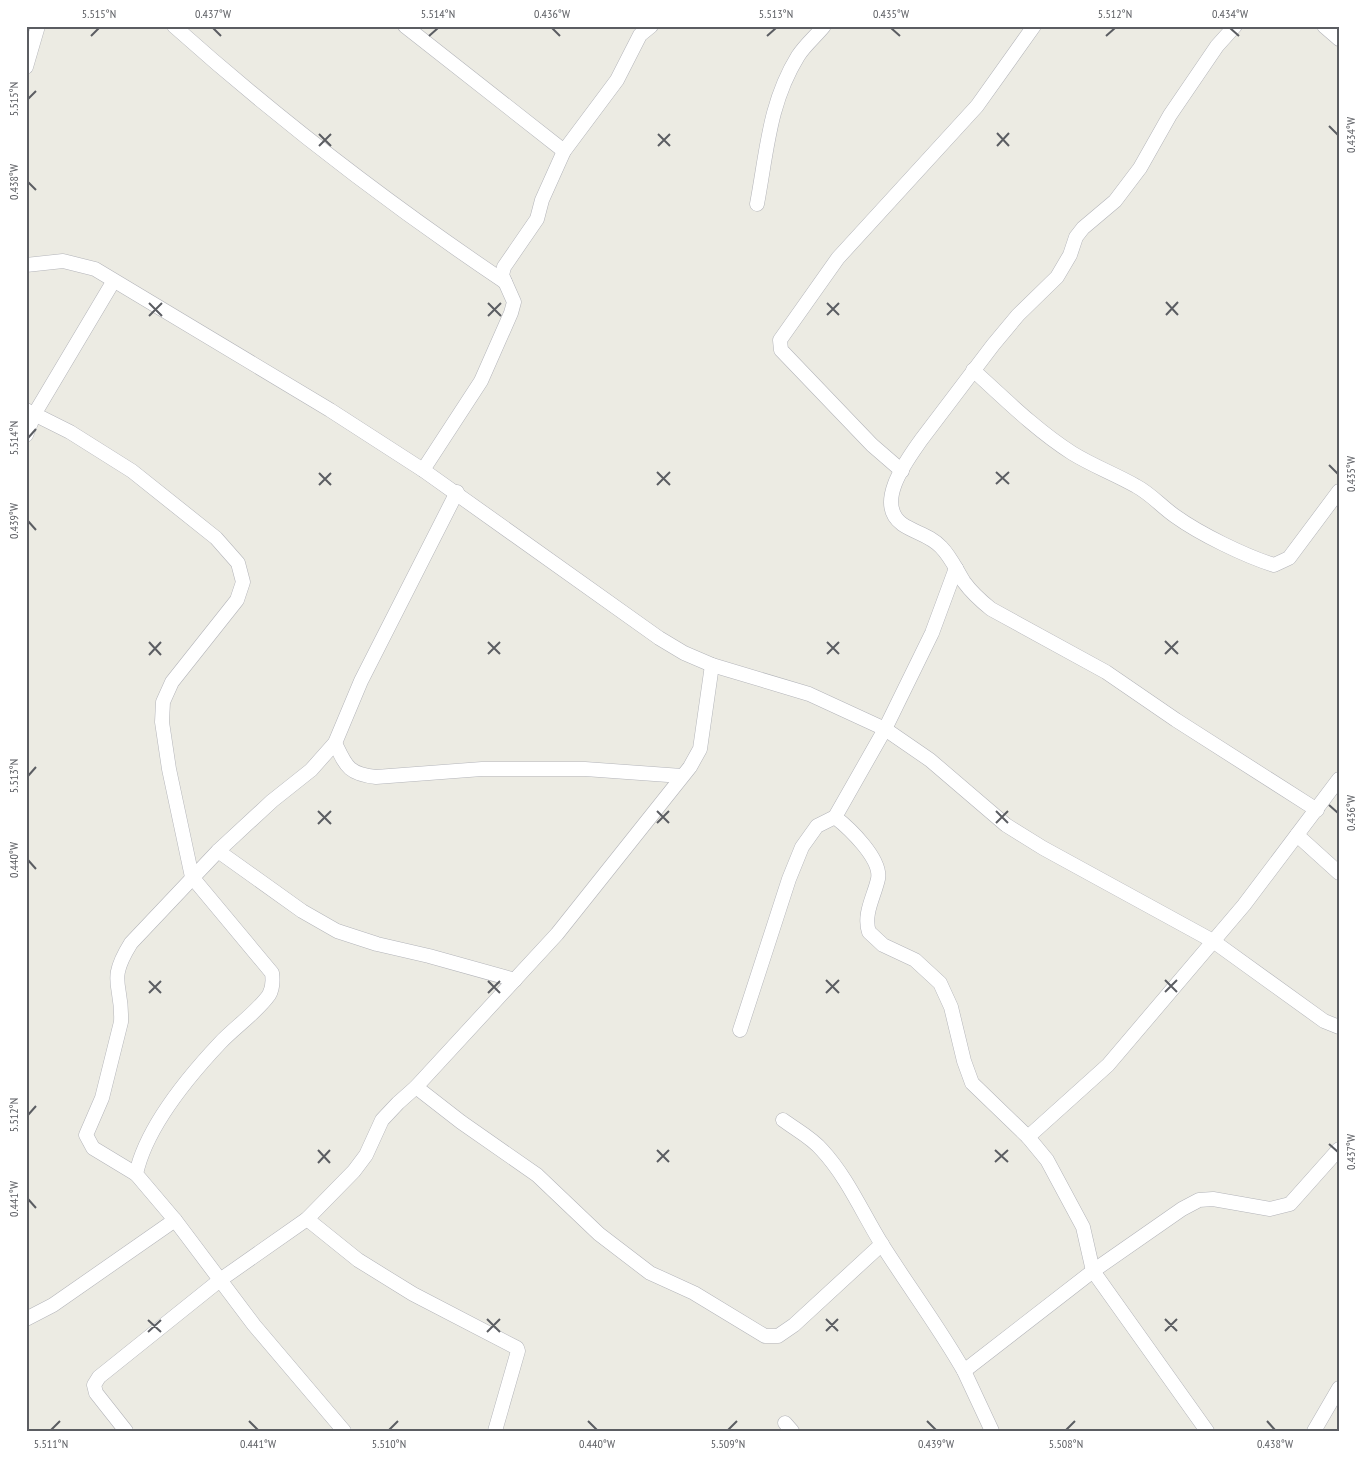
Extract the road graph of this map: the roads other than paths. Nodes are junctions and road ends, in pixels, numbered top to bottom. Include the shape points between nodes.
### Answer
1 (38, 26) edge
2 (174, 26) edge
3 (405, 26) edge
4 (651, 26) edge
5 (824, 26) edge
6 (1034, 26) edge
7 (1235, 26) edge
8 (1324, 26) edge
9 (1339, 39) edge
10 (26, 67) edge
11 (564, 151) junction
12 (757, 204) dead end
13 (26, 265) edge
14 (113, 282) junction
15 (505, 282) junction
16 (974, 370) junction
17 (31, 411) edge
18 (26, 435) edge
19 (423, 470) junction
20 (902, 471) junction
21 (1339, 491) edge
22 (457, 492) junction
23 (956, 568) junction
24 (712, 665) junction
25 (885, 729) junction
26 (335, 743) junction
27 (682, 776) junction
28 (1339, 779) edge
29 (1317, 810) junction
30 (835, 817) junction
31 (1296, 836) junction
32 (218, 851) junction
33 (1339, 873) edge
34 (192, 877) junction
35 (1213, 941) junction
36 (514, 980) junction
37 (1339, 1027) edge
38 (740, 1030) dead end
39 (416, 1087) junction
40 (782, 1120) dead end
41 (1028, 1137) junction
42 (1339, 1149) edge
43 (136, 1174) junction
44 (307, 1219) junction
45 (175, 1220) junction
46 (882, 1244) junction
47 (1093, 1271) junction
48 (220, 1280) junction
49 (26, 1319) edge
50 (964, 1371) junction
51 (1339, 1388) edge
52 (126, 1431) edge
53 (344, 1431) edge
54 (495, 1431) edge
55 (992, 1431) edge
56 (1207, 1431) edge
57 (1314, 1431) edge

1 - 10 street
2 - 15 street via 330,156 434,234
3 - 11 street
4 - 11 street via 640,35 617,80
5 - 12 street via 800,53 781,92 766,143
6 - 20 street via 977,106 838,258 780,340 781,350 872,445
7 - 16 street via 1217,46 1170,115 1140,168 1115,201 1076,237 1057,278 1018,315
8 - 9 street
11 - 15 street via 537,219 504,267 502,275
13 - 14 street via 63,261 79,264 95,269
14 - 17 street
14 - 19 street via 330,410
15 - 19 street via 514,302 497,345 481,381
16 - 20 street via 910,455
16 - 21 street via 1040,430 1070,452 1096,468 1137,486 1202,533 1258,560 1274,565 1289,558
17 - 18 street
17 - 34 street via 132,471 216,538 238,563 243,582 238,600 172,682 163,702 162,722 169,769
19 - 22 street
20 - 23 street via 891,495 893,512 902,524 929,536
22 - 24 street via 658,638
22 - 26 street via 361,681
23 - 25 street via 932,633
23 - 29 street via 977,598 991,609 1106,672
24 - 25 street via 809,694
24 - 27 street via 700,749
25 - 30 street
25 - 35 street via 930,760 1006,825
26 - 27 street via 347,767 359,775 376,777 482,769 585,769
26 - 32 street via 311,770
27 - 36 street via 557,934
28 - 29 street
29 - 31 street
30 - 38 street via 816,826 802,847
30 - 41 street via 875,861 878,870 867,915 869,932 883,945 915,960 940,983 951,1007 972,1083
31 - 33 street
31 - 35 street
32 - 34 street
32 - 36 street via 302,911 337,931
34 - 43 street via 131,943 116,974 121,1022 102,1098 86,1135 94,1148
34 - 43 street via 272,973 273,983 269,994 219,1044 184,1086 152,1131
35 - 37 street via 1324,1021
35 - 41 street via 1108,1065
36 - 39 street
39 - 44 street via 382,1120 366,1155 354,1171
39 - 46 street via 537,1175 599,1234 650,1273 694,1293 764,1336 778,1336 794,1326
40 - 46 street via 821,1148
41 - 47 street via 1047,1160 1083,1227
42 - 47 street via 1290,1204 1270,1209 1213,1199 1199,1200
43 - 45 street
44 - 48 street
44 - 54 street via 358,1260 413,1294 517,1348
45 - 48 street
45 - 49 street via 53,1305
46 - 50 street
47 - 50 street
47 - 56 street
48 - 52 street via 94,1385 96,1394
48 - 53 street
50 - 55 street
51 - 57 street

